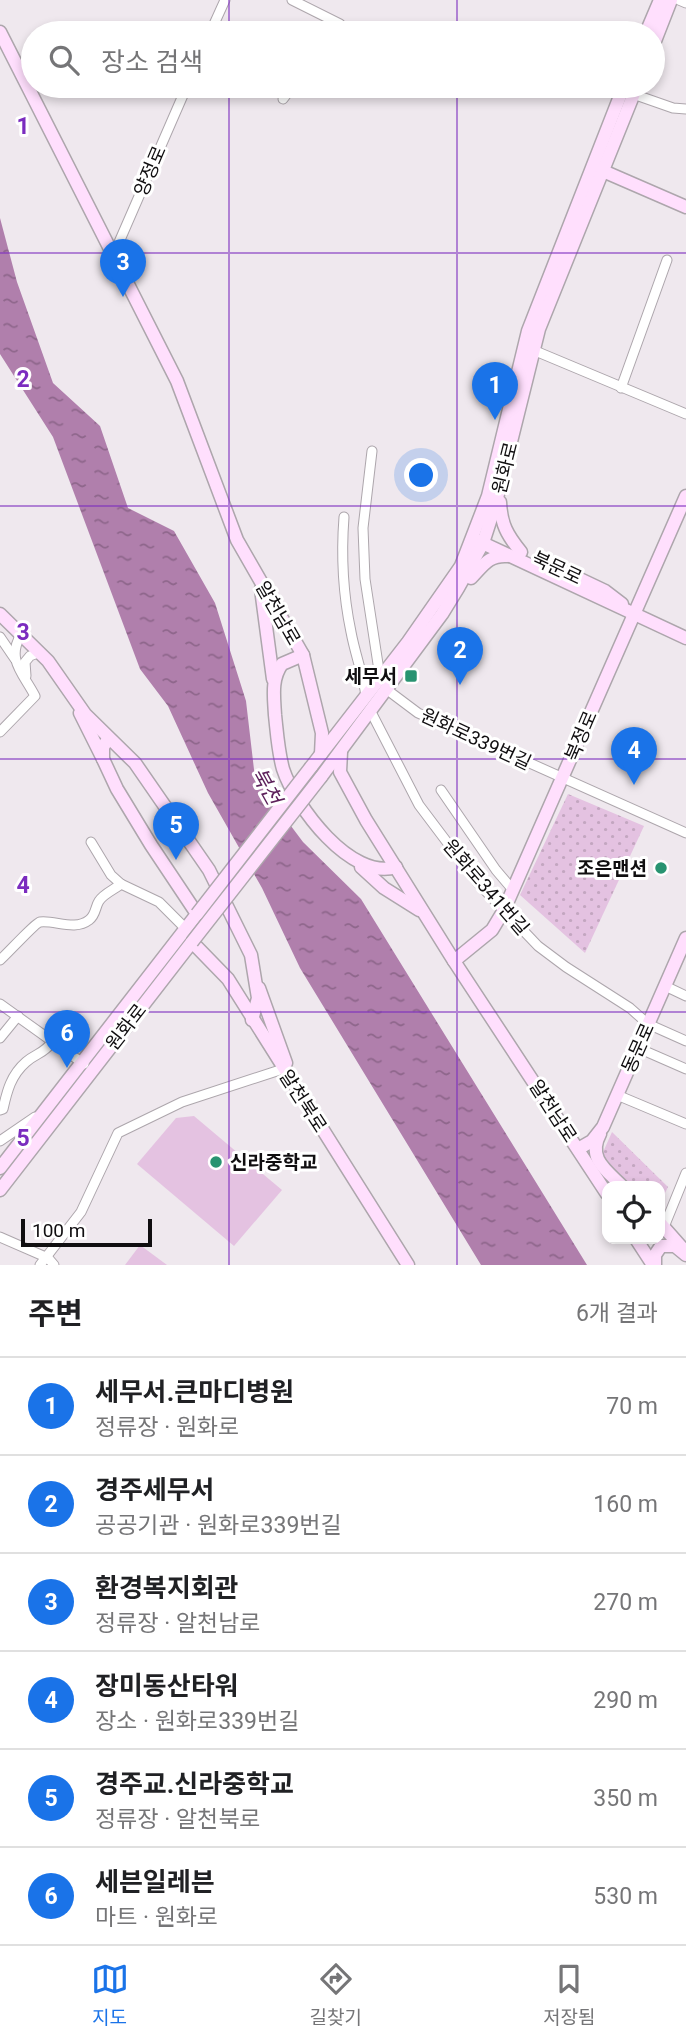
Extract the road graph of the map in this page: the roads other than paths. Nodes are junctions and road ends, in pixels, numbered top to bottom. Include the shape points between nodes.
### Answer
1 (225, 0) edge
2 (292, 0) edge
3 (660, 0) edge
4 (671, 0) edge
5 (679, 0) edge
6 (686, 3) edge
7 (215, 21) edge
8 (334, 21) edge
9 (651, 21) edge
10 (663, 21) edge
11 (0, 32) edge
12 (21, 74) edge
13 (33, 98) edge
14 (182, 98) edge
15 (627, 98) edge
16 (628, 98) edge
17 (652, 98) edge
18 (686, 109) edge
19 (603, 171) junction
20 (686, 206) edge
21 (113, 256) junction
22 (667, 260) dead end
23 (533, 349) junction
24 (621, 387) junction
25 (686, 414) edge
26 (372, 451) dead end
27 (498, 495) junction
28 (686, 496) edge
29 (344, 517) dead end
30 (479, 537) junction
31 (518, 555) junction
32 (260, 582) junction
33 (458, 590) junction
34 (634, 612) junction
35 (0, 614) edge
36 (21, 635) junction
37 (0, 637) edge
38 (686, 638) edge
39 (40, 652) junction
40 (303, 655) junction
41 (16, 660) junction
42 (26, 678) junction
43 (274, 682) junction
44 (383, 683) junction
45 (73, 696) junction
46 (366, 696) junction
47 (370, 710) junction
48 (0, 732) edge
49 (323, 733) junction
50 (337, 734) junction
51 (108, 739) junction
52 (321, 754) junction
53 (129, 758) junction
54 (103, 759) junction
55 (109, 771) junction
56 (325, 771) junction
57 (562, 779) junction
58 (441, 790) dead end
59 (686, 833) edge
60 (92, 842) dead end
61 (353, 859) junction
62 (396, 867) junction
63 (121, 884) junction
64 (513, 890) junction
65 (504, 911) junction
66 (197, 914) junction
67 (426, 916) junction
68 (186, 929) junction
69 (686, 938) edge
70 (192, 942) junction
71 (170, 959) junction
72 (0, 960) edge
73 (454, 961) junction
74 (256, 982) junction
75 (231, 984) junction
76 (665, 986) junction
77 (686, 996) edge
78 (0, 1004) edge
79 (18, 1016) junction
80 (252, 1020) junction
81 (648, 1024) junction
82 (0, 1038) edge
83 (52, 1041) junction
84 (686, 1041) edge
85 (638, 1048) junction
86 (88, 1066) junction
87 (283, 1069) junction
88 (686, 1069) edge
89 (297, 1091) junction
90 (617, 1095) junction
91 (47, 1108) junction
92 (0, 1110) edge
93 (686, 1124) edge
94 (603, 1127) junction
95 (0, 1141) edge
96 (578, 1149) junction
97 (2, 1159) edge
98 (686, 1174) edge
99 (617, 1181) edge
100 (602, 1186) edge
101 (0, 1190) edge
102 (665, 1217) edge
103 (665, 1230) edge
104 (0, 1237) edge
105 (639, 1244) edge
106 (686, 1254) edge
107 (47, 1263) edge
108 (408, 1265) edge
109 (654, 1265) edge

1 - 7 street
2 - 8 street
3 - 9 street
4 - 10 street
5 - 6 street
11 - 12 street, 알천남로
13 - 21 street, 알천남로
14 - 21 street, 양정로
15 - 30 street, 원화로 via 528,331
16 - 19 street, 원화로
17 - 18 street
19 - 20 street
19 - 23 street, 원화로
21 - 32 street, 알천남로 via 177,381 226,514
22 - 24 street
23 - 24 street
23 - 27 street, 원화로
24 - 25 street
26 - 44 street via 363,528 364,566
27 - 30 street, 원화로
27 - 31 street via 500,517
28 - 34 street, 북정로
29 - 46 street via 343,572
30 - 31 street, 북문로
30 - 33 street, 원화로
30 - 44 street, 원화로
31 - 33 street via 490,558
31 - 34 street, 북문로 via 603,601
32 - 40 street, 알천남로
32 - 43 street
33 - 44 street, 원화로
34 - 38 street, 북문로
34 - 57 street, 북정로
35 - 36 street
36 - 39 street
36 - 41 street via 14,646
37 - 41 street
39 - 42 street via 25,662
39 - 45 street
40 - 43 street, 알천남로 via 282,664
40 - 49 street
41 - 42 street
42 - 48 street via 35,696
43 - 61 street via 278,744 291,787 318,826
44 - 46 street, 원화로
44 - 47 street, 원화로
44 - 57 street, 원화로339번길 via 418,713
45 - 51 street
45 - 54 street
46 - 50 street, 원화로
47 - 56 street, 원화로 via 342,748 340,760
47 - 65 street, 원화로341번길 via 419,805
49 - 50 street
49 - 52 street
50 - 52 street, 원화로
51 - 53 street
51 - 54 street
52 - 56 street, 원화로
53 - 55 street via 118,760
53 - 74 street via 209,870 251,955
54 - 55 street
55 - 66 street
56 - 62 street, 알천남로 via 366,820
56 - 66 street, bridge
56 - 70 street, bridge
57 - 59 street, 원화로339번길
57 - 64 street, 북정로
58 - 64 street
60 - 63 street
61 - 62 street via 374,869
61 - 67 street
62 - 67 street, 알천남로
63 - 68 street via 159,902
63 - 72 street via 99,900 89,920 33,925
64 - 65 street, 북정로
65 - 73 street, 북정로 via 492,930
65 - 81 street, 원화로341번길 via 538,946
66 - 68 street
67 - 73 street, 알천남로
68 - 71 street
69 - 76 street, 동문로
70 - 71 street
70 - 75 street, 알천북로
71 - 86 street, 원화로
73 - 96 street, 알천남로
74 - 75 street via 242,990
74 - 80 street via 258,998
74 - 89 street
75 - 80 street, 알천북로
76 - 77 street
76 - 81 street, 동문로
78 - 79 street
79 - 82 street
79 - 83 street
80 - 87 street, 알천북로
81 - 84 street, 원화로341번길
81 - 85 street, 동문로
83 - 86 street
83 - 92 street via 46,1051 26,1062 8,1085
85 - 88 street
85 - 90 street, 동문로
86 - 91 street, 원화로
86 - 101 street, 원화로
87 - 89 street, 알천북로
87 - 107 street via 182,1101 118,1133 81,1212
89 - 108 street, 알천북로
90 - 93 street
90 - 94 street, 동문로
91 - 95 street
91 - 97 street, 원화로
94 - 96 street, 동문로
94 - 99 street via 594,1144 595,1153
96 - 100 street, 알천남로
98 - 102 street
103 - 106 street
104 - 107 street
105 - 109 street
106 - 109 street via 675,1246 661,1246

